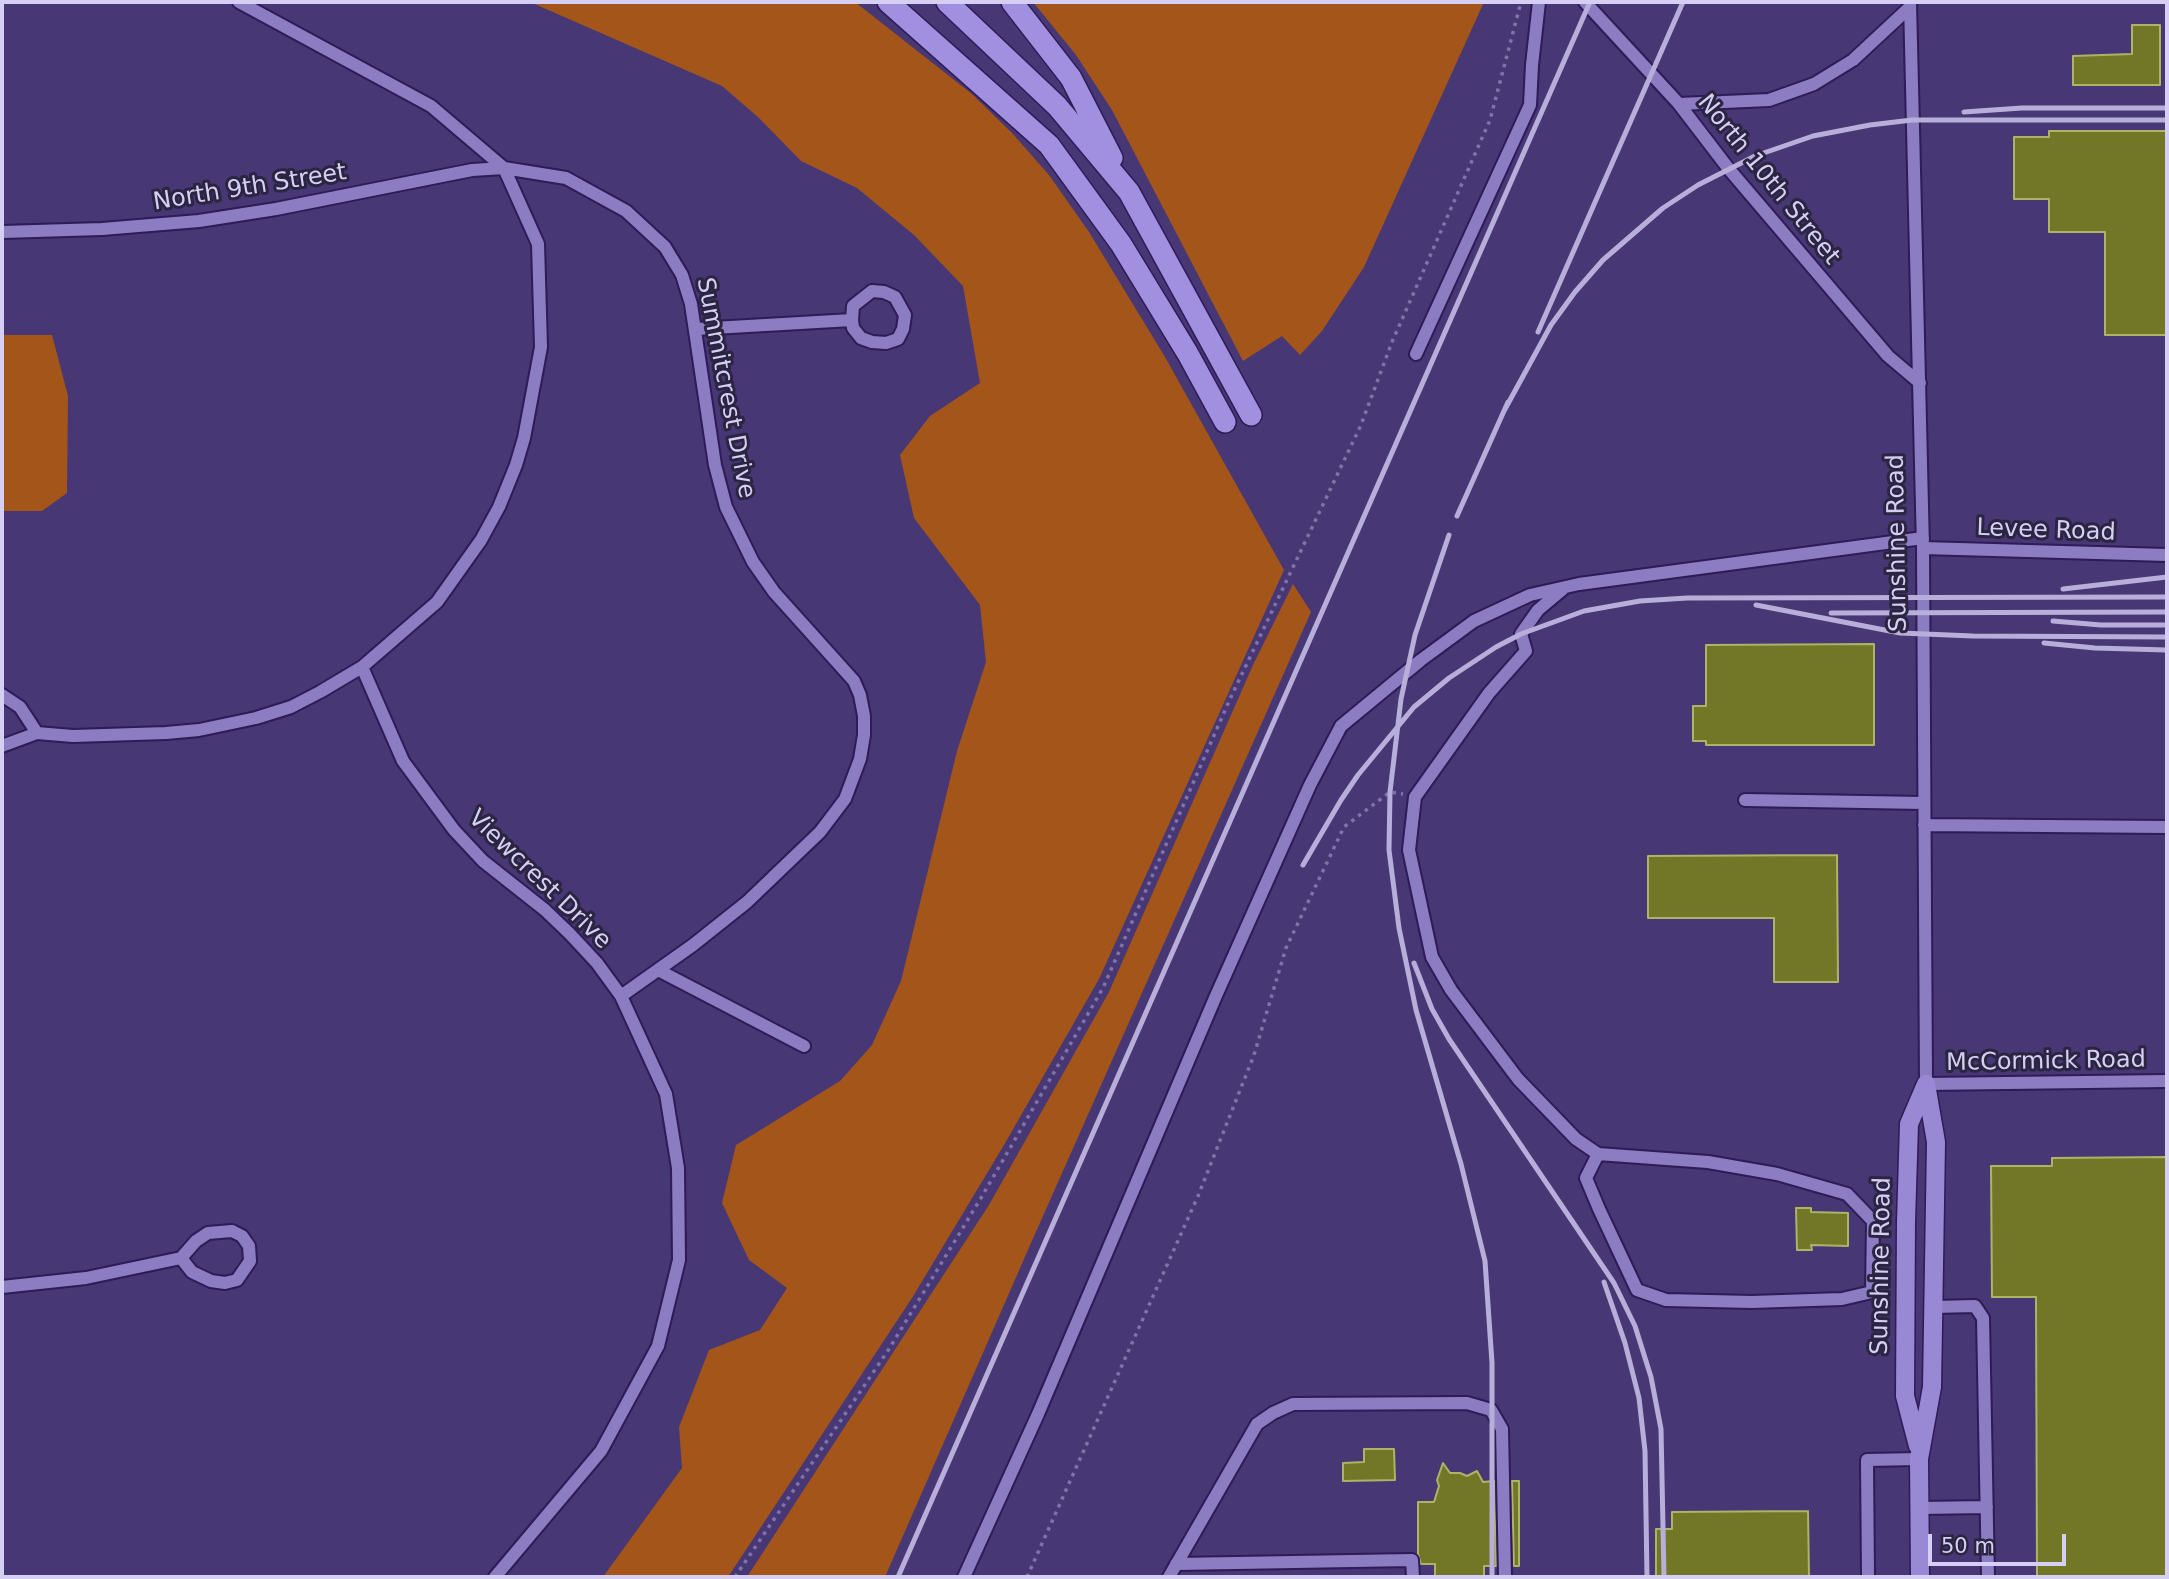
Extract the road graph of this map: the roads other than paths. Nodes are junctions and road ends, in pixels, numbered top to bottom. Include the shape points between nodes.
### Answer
1 (239, 2) edge
2 (888, 2) edge
3 (947, 2) edge
4 (1012, 2) edge
5 (1539, 2) edge
6 (1585, 2) edge
7 (1910, 4) edge
8 (1679, 104) junction
9 (504, 168) junction
10 (1129, 191) junction
11 (2, 232) edge
12 (852, 320) junction
13 (696, 329) junction
14 (1416, 354) dead end
15 (1920, 383) junction
16 (1251, 415) dead end
17 (1225, 422) dead end
18 (1923, 543) junction
19 (2167, 555) edge
20 (1566, 586) junction
21 (362, 667) junction
22 (2, 695) edge
23 (37, 733) junction
24 (2, 746) edge
25 (1745, 800) dead end
26 (1924, 803) junction
27 (1924, 825) junction
28 (2167, 827) edge
29 (658, 970) junction
30 (621, 996) junction
31 (804, 1046) dead end
32 (2167, 1081) edge
33 (1926, 1084) junction
34 (1598, 1154) junction
35 (181, 1258) junction
36 (2, 1287) edge
37 (1933, 1307) junction
38 (1919, 1455) junction
39 (1987, 1507) junction
40 (1919, 1508) junction
41 (1176, 1564) junction
42 (495, 1577) edge
43 (964, 1577) edge
44 (1169, 1577) edge
45 (1412, 1577) edge
46 (1504, 1577) edge
47 (1868, 1577) edge
48 (1920, 1577) edge
49 (1988, 1577) edge

1 - 9 street via 431,106
2 - 17 highway via 1049,145 1121,244
3 - 10 highway via 1057,106
4 - 10 highway via 1071,78
5 - 14 street via 1530,104
6 - 8 street, North 10th Street
7 - 8 street via 1853,60 1814,84 1769,100
7 - 15 street, Sunshine Road
8 - 15 street, North 10th Street via 1888,356
9 - 11 street, North 9th Street via 471,170 199,221
9 - 13 street, Summitcrest Drive via 566,178 626,211 664,247 682,275
9 - 21 street via 538,244 541,346 524,438 499,507 460,573 437,602
10 - 16 highway
12 - 12 street via 861,338 886,343 898,339 905,315 895,297 872,291 853,306
12 - 13 street
13 - 29 street, Summitcrest Drive via 715,465 726,507 753,562 774,592 854,681 864,735 845,799 820,832 747,902
15 - 18 street, Sunshine Road
18 - 19 street, Levee Road
18 - 20 street, Levee Road
18 - 26 street, Sunshine Road
20 - 34 street via 1538,610 1521,634 1527,652 1489,693 1415,797 1409,850 1432,957 1451,990 1518,1079 1576,1139
20 - 43 street, Levee Road via 1530,595 1474,621 1351,717 1334,739 1221,986
21 - 23 street via 291,707 222,725 166,733
21 - 30 street, Viewcrest Drive via 403,761 454,830 483,861 545,909 597,963
22 - 23 street via 20,707
23 - 24 street
25 - 26 street
26 - 27 street, Sunshine Road
27 - 28 street
27 - 33 street, Sunshine Road
29 - 30 street, Summitcrest Drive
29 - 31 street
30 - 42 street, Viewcrest Drive via 666,1094 678,1168 680,1260 658,1346 601,1451
32 - 33 street, McCormick Road
33 - 37 main road, Sunshine Road via 1936,1142
33 - 38 main road, Sunshine Road via 1909,1124 1906,1222 1905,1396
34 - 34 street via 1709,1162 1777,1174 1847,1194 1873,1221 1872,1292 1842,1299 1752,1302 1666,1300 1637,1290 1586,1178
35 - 35 street via 192,1272 225,1283 237,1280 250,1261 249,1246 232,1231 208,1233
35 - 36 street via 86,1278
37 - 38 main road, Sunshine Road via 1932,1387
37 - 39 street via 1975,1307 1983,1318
38 - 40 main road, Sunshine Road
38 - 47 street via 1867,1460
39 - 40 street
39 - 49 street
40 - 48 main road, Sunshine Road
41 - 44 street
41 - 45 street via 1412,1560
41 - 46 street via 1257,1424 1273,1413 1293,1404 1467,1403 1491,1410 1502,1429

